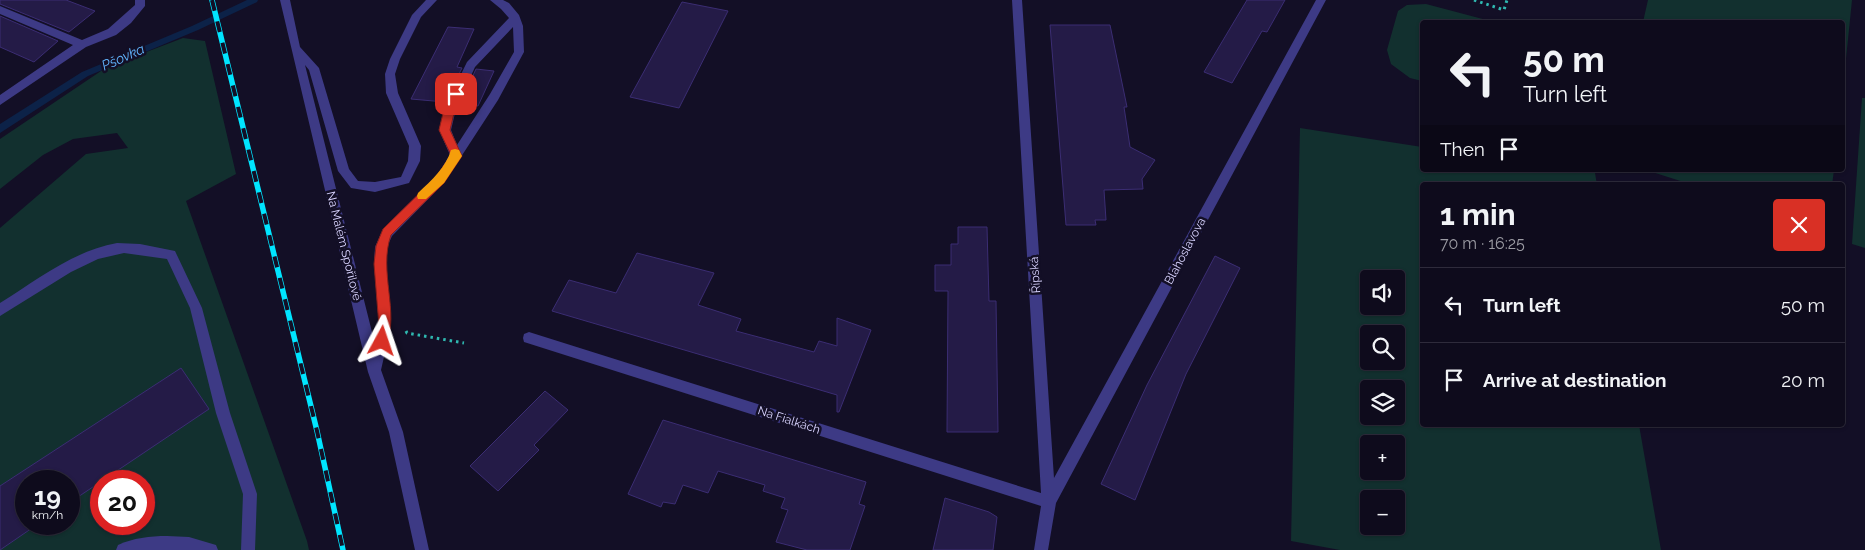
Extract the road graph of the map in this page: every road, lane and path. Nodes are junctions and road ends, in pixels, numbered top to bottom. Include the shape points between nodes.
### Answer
1 (140, 0) edge
2 (285, 0) edge
3 (432, 0) edge
4 (495, 0) edge
5 (1017, 0) edge
6 (1321, 0) edge
7 (1474, 0) edge
8 (1507, 0) edge
9 (0, 10) edge
10 (515, 18) junction
11 (82, 44) junction
12 (295, 47) junction
13 (3, 95) edge
14 (456, 156) junction
15 (0, 310) edge
16 (405, 327) dead end
17 (529, 338) dead end
18 (464, 344) dead end
19 (375, 372) junction
20 (1049, 502) junction
21 (123, 550) edge
22 (211, 550) edge
23 (248, 550) edge
24 (422, 550) edge
25 (1041, 550) edge

1 - 11 street via 140,6 112,32
2 - 12 street, Na Malém Spořilově
3 - 12 street via 417,15 390,74 392,94 415,146 414,161 405,180 397,183 375,188 355,185 344,171 314,68
4 - 10 street
5 - 20 street, Řípská
6 - 20 street, Blahoslavova
7 - 8 path via 1504,10
9 - 11 street
10 - 14 street via 519,52
10 - 14 street via 470,65 450,109 445,130
11 - 13 street
12 - 19 street, Na Malém Spořilově
14 - 19 street via 440,180 387,233 382,246 380,264 385,326
15 - 23 street via 73,264 110,250 142,249 171,255 196,308 223,413 250,494
16 - 18 path via 407,333
17 - 20 street, Na Fialkách
19 - 24 street, Na Malém Spořilově via 396,432
20 - 25 street, Řípská
21 - 22 street via 145,543 193,544

